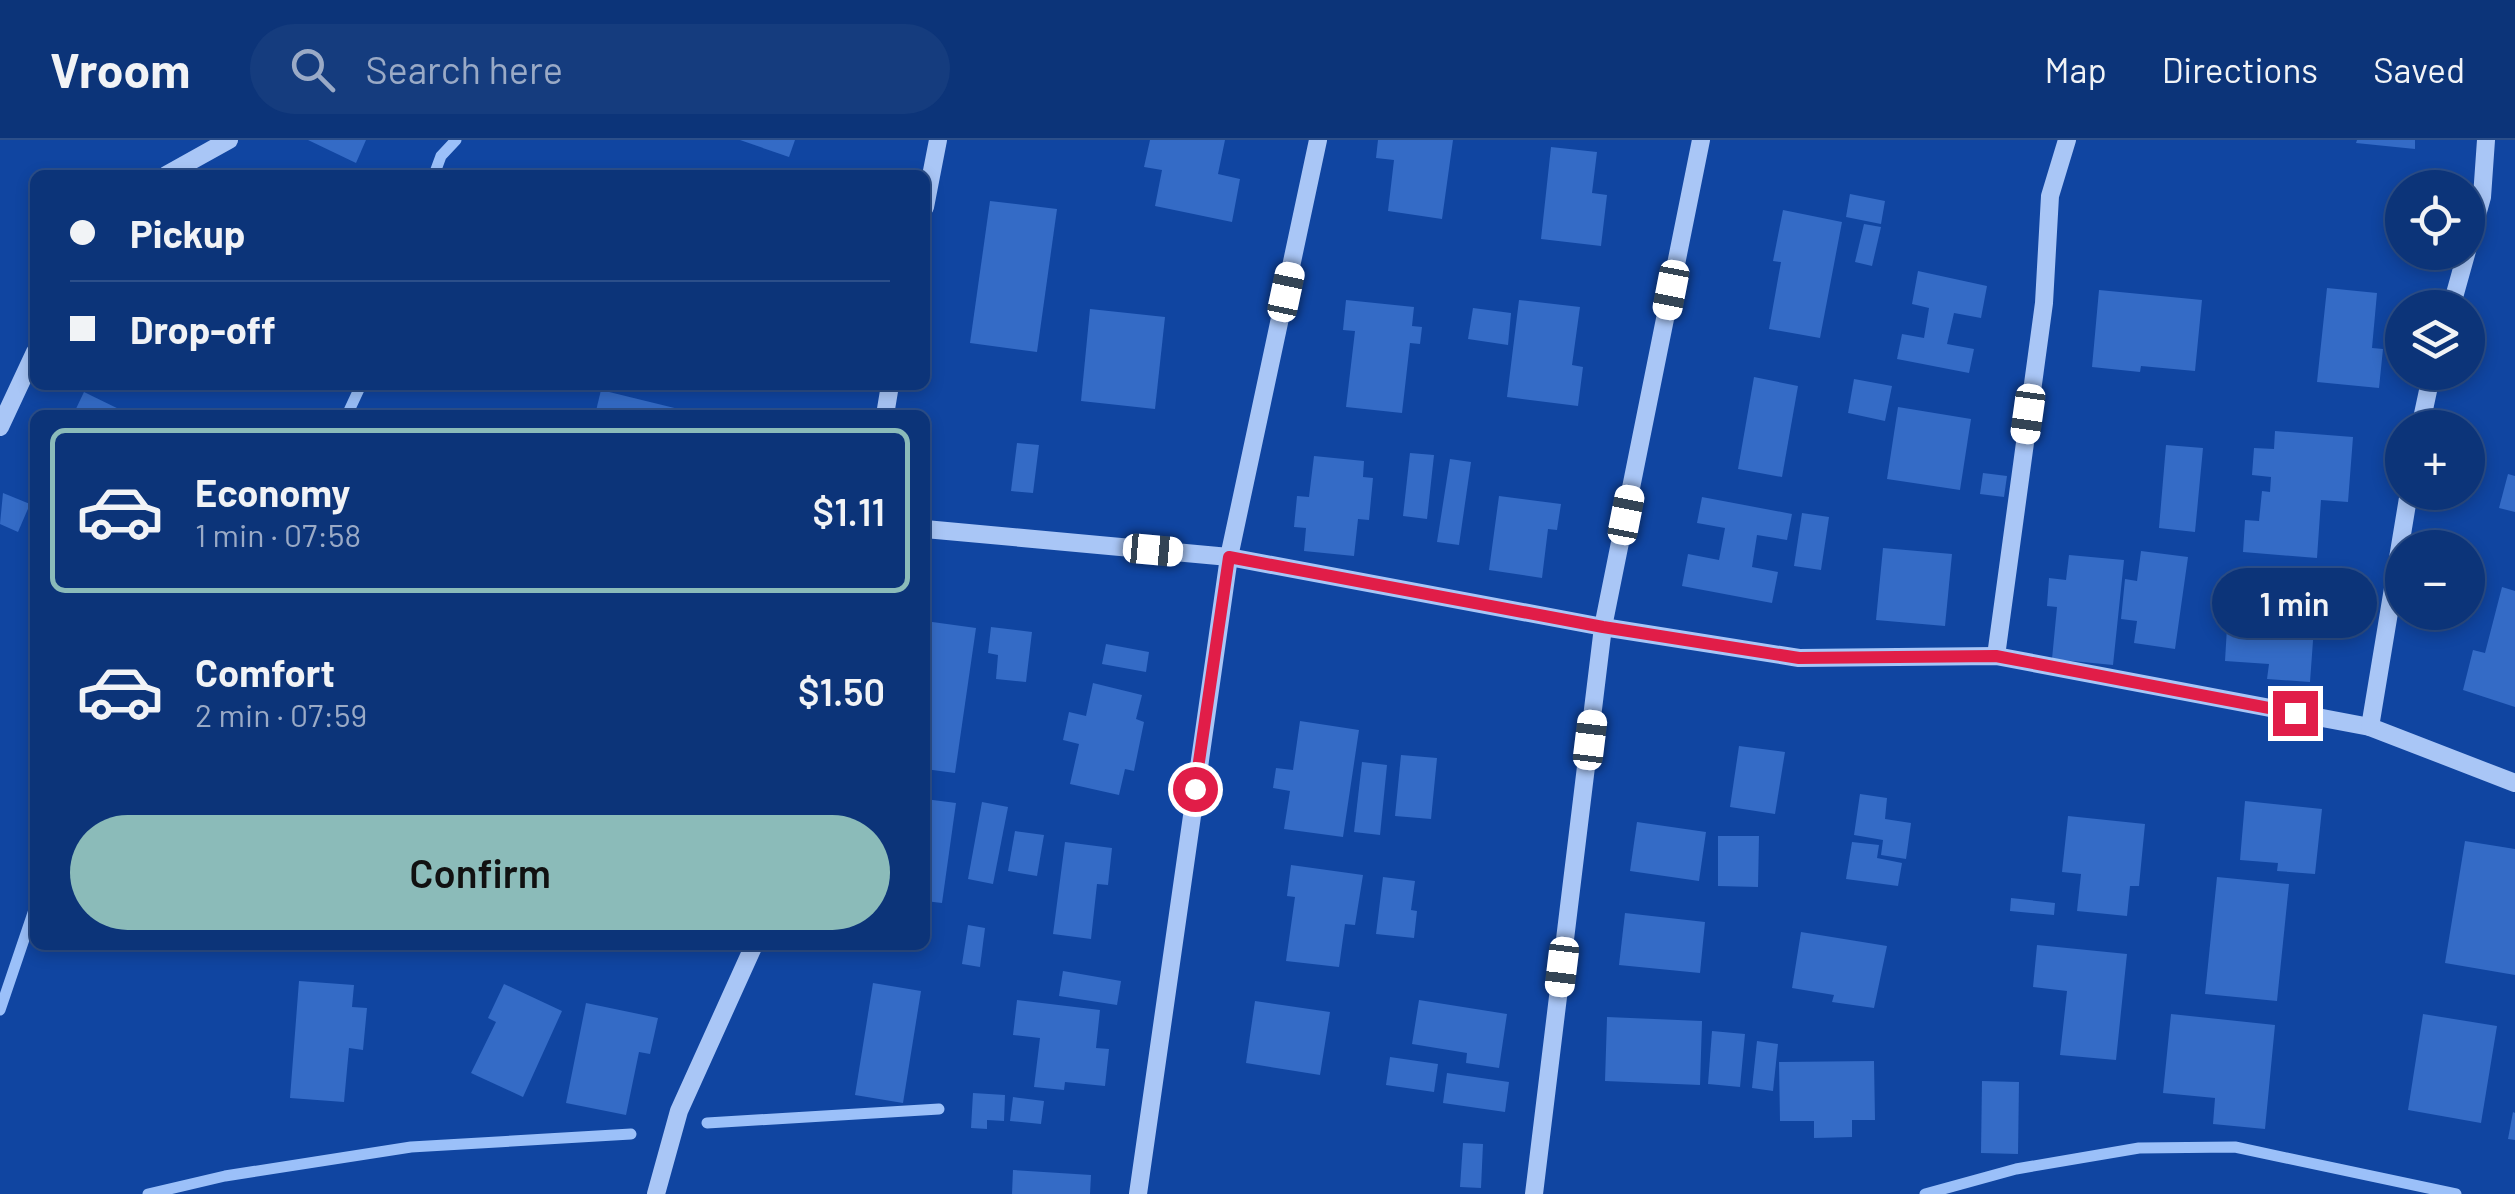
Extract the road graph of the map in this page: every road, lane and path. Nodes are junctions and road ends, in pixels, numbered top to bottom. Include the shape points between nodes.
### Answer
1 (228, 140) edge
2 (938, 140) edge
3 (1318, 140) edge
4 (1701, 140) edge
5 (2067, 140) edge
6 (2486, 140) edge
7 (175, 170) edge
8 (930, 181) edge
9 (2457, 290) edge
10 (30, 363) edge
11 (0, 427) edge
12 (2406, 510) edge
13 (930, 529) edge
14 (1229, 557) junction
15 (1603, 627) junction
16 (1996, 656) junction
17 (2370, 727) junction
18 (2515, 783) edge
19 (752, 950) edge
20 (656, 1194) edge
21 (1138, 1194) edge
22 (1534, 1194) edge

1 - 7 street
2 - 8 street
3 - 14 street
4 - 15 street
5 - 16 street via 2050,196 2044,303
6 - 9 street via 2482,197
10 - 11 street
12 - 17 street
13 - 14 street
14 - 15 street
14 - 21 street
15 - 16 street via 1799,658
15 - 22 street
16 - 17 street
17 - 18 street
19 - 20 street via 679,1110

